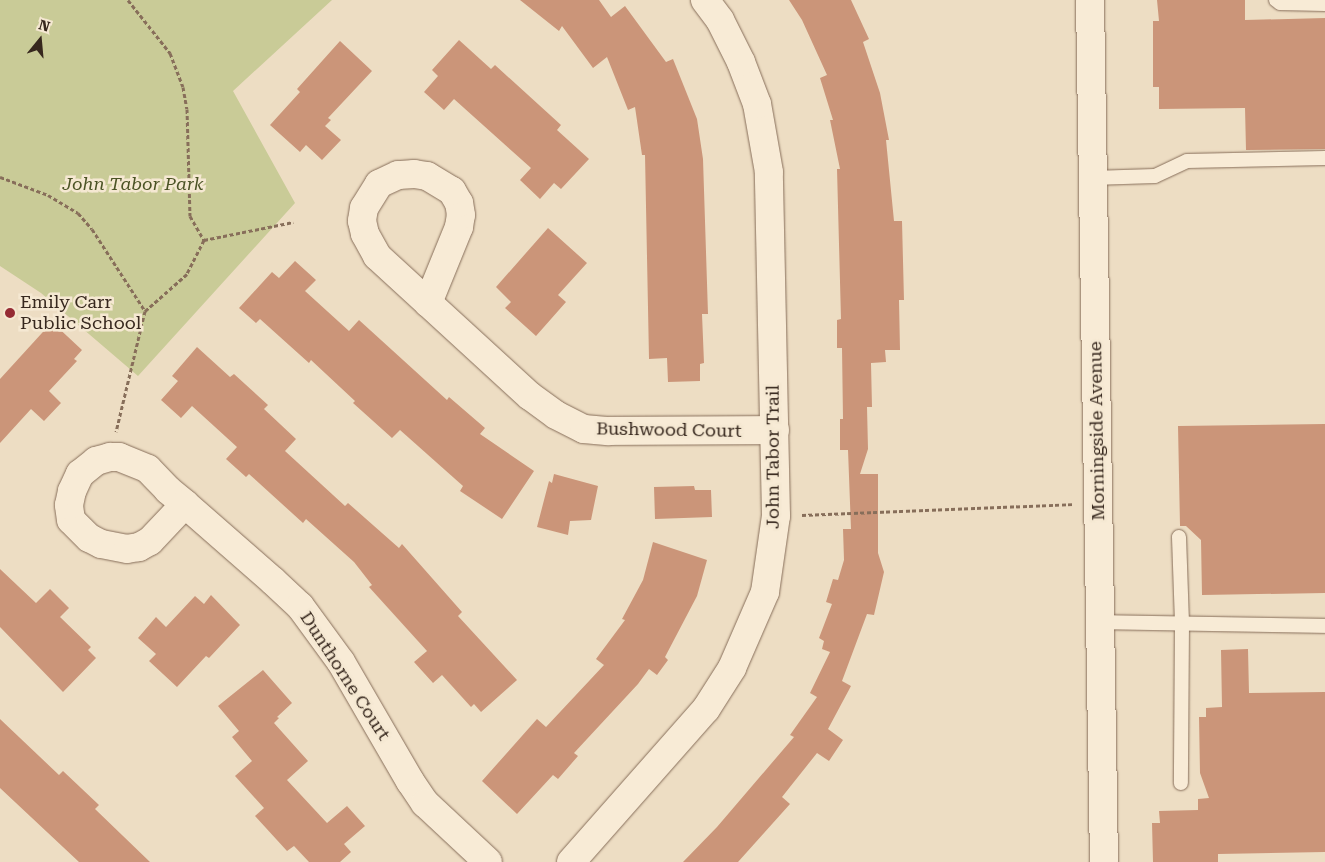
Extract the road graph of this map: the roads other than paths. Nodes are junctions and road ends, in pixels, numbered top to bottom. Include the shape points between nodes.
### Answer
1 (705, 0) edge
2 (1091, 0) edge
3 (1276, 0) edge
4 (1325, 4) edge
5 (1325, 158) edge
6 (1092, 178) junction
7 (428, 303) junction
8 (775, 430) junction
9 (185, 504) junction
10 (1179, 537) dead end
11 (1100, 622) junction
12 (1182, 623) junction
13 (1325, 626) edge
14 (1181, 783) dead end
15 (488, 862) edge
16 (571, 862) edge
17 (1104, 862) edge

1 - 8 street, John Tabor Trail via 720,20 744,71 756,104 769,172
2 - 6 street, Morningside Avenue
3 - 4 lane via 1280,3
5 - 6 lane via 1187,161 1155,176
6 - 11 street, Morningside Avenue
7 - 7 street, Bushwood Court via 455,240 461,215 459,203 452,191 427,176 398,175 379,184 373,191 364,208 363,229 377,256
7 - 8 street, Bushwood Court via 530,396 556,415 584,429
8 - 16 street, John Tabor Trail via 776,516 765,592 732,668 706,709
9 - 9 street, Dunthorne Court via 148,469 129,460 110,457 88,467 76,482 70,498 71,520 89,538 114,548 139,547 150,541
9 - 15 street, Dunthorne Court via 300,606 340,662 426,803
10 - 12 lane
11 - 12 lane
11 - 17 street, Morningside Avenue
12 - 13 lane
12 - 14 lane

